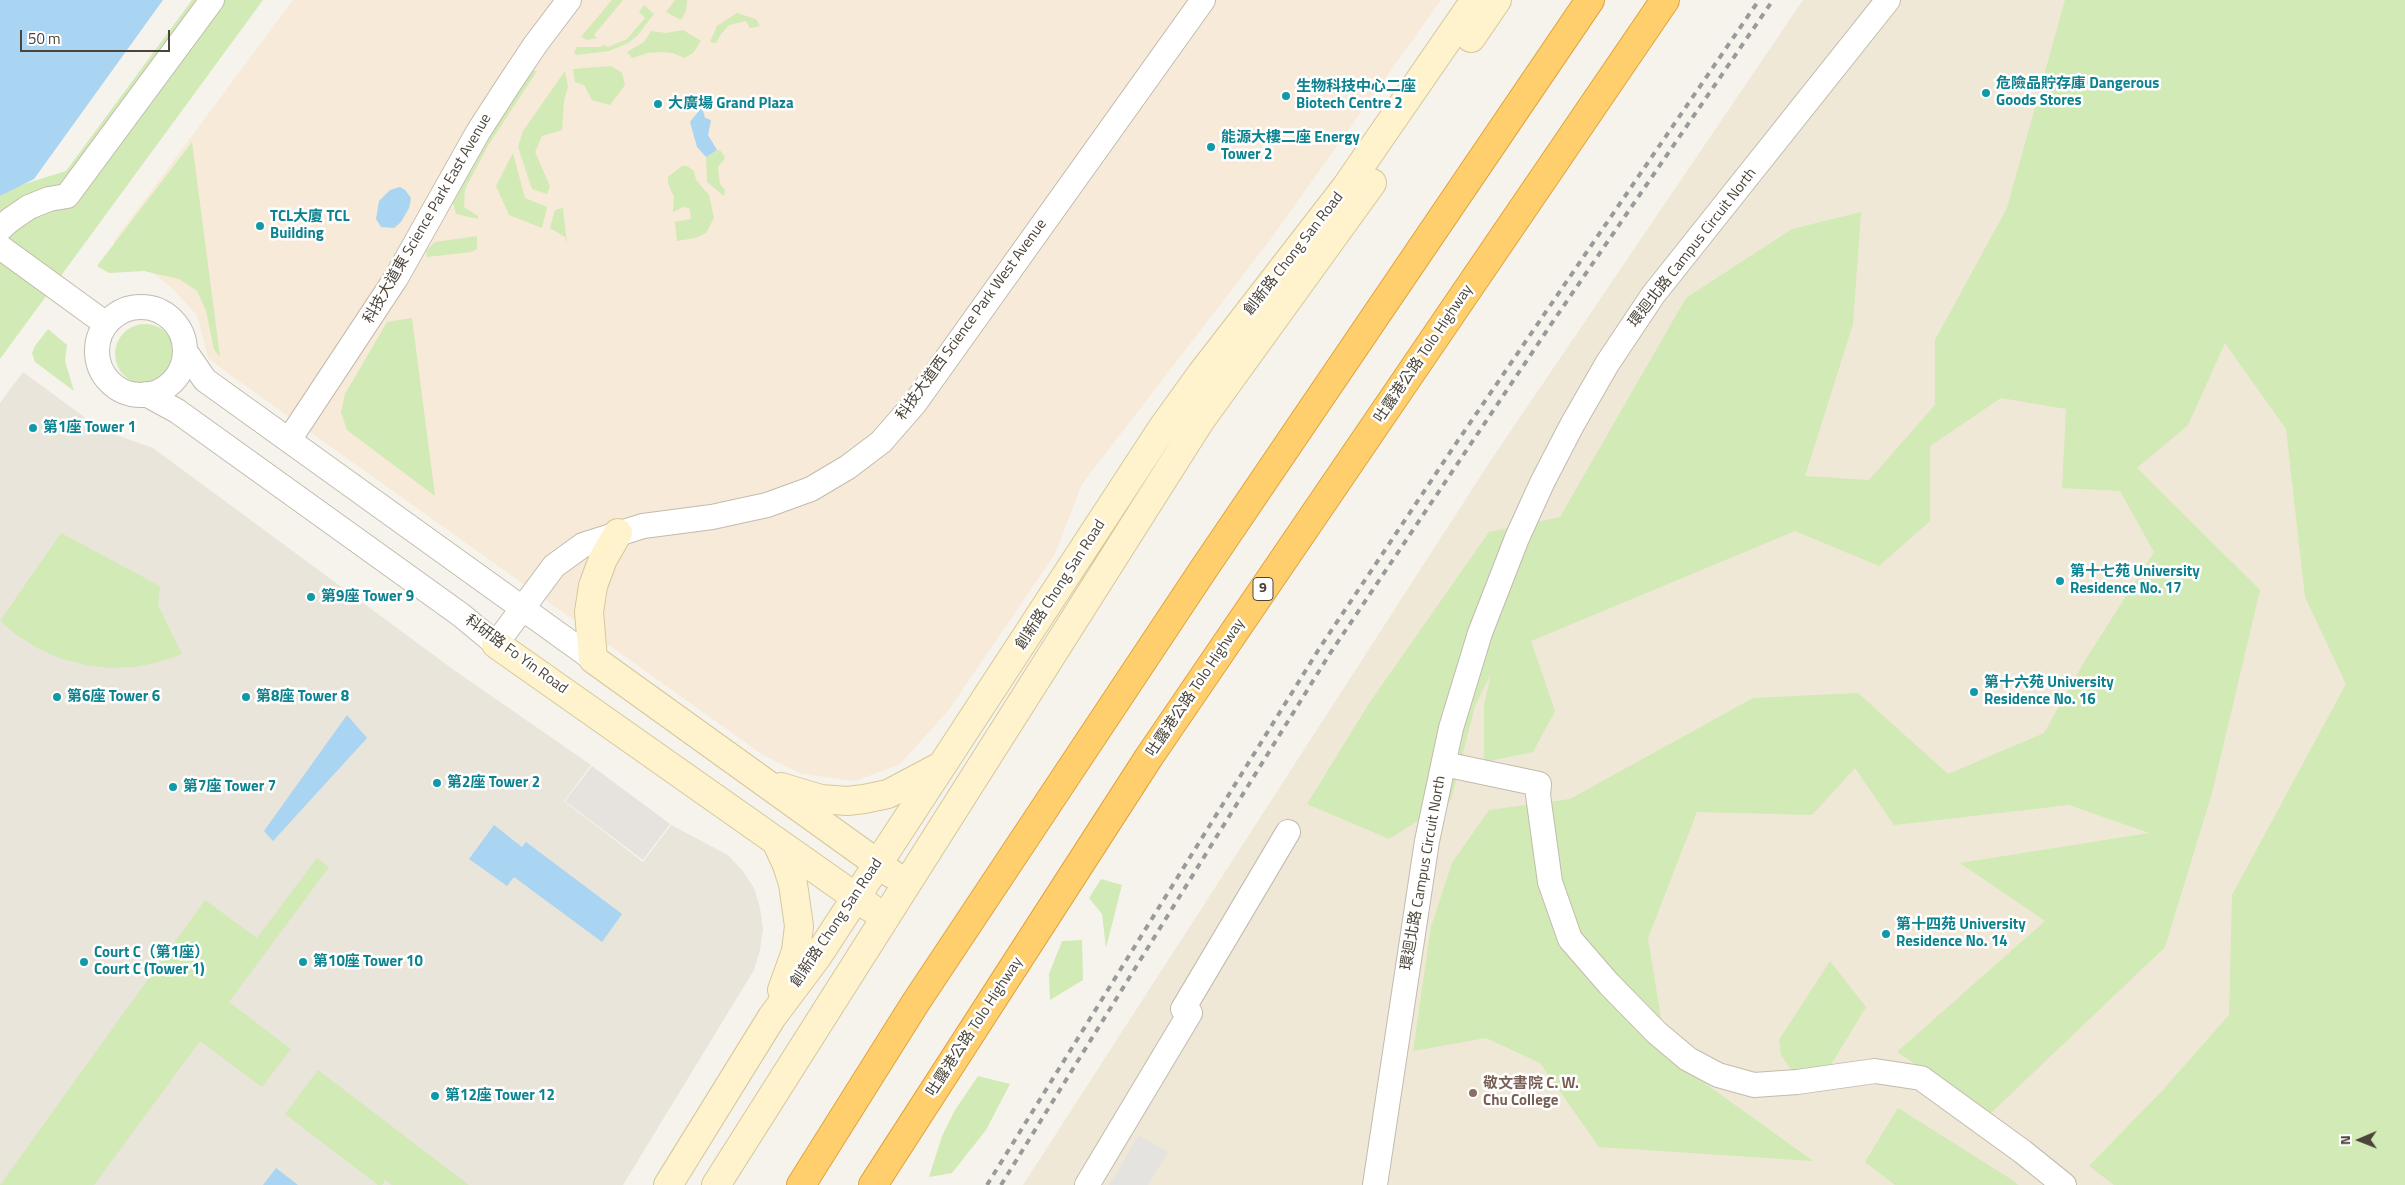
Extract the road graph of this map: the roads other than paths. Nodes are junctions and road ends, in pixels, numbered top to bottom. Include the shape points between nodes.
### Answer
1 (212, 0) edge
2 (569, 0) edge
3 (1203, 0) edge
4 (1475, 0) edge
5 (1497, 0) edge
6 (1590, 0) edge
7 (1665, 0) edge
8 (1888, 0) edge
9 (0, 229) edge
10 (0, 247) edge
11 (106, 324) junction
12 (185, 352) junction
13 (146, 394) junction
14 (289, 440) junction
15 (618, 533) junction
16 (522, 608) junction
17 (496, 644) junction
18 (593, 659) junction
19 (1444, 764) junction
20 (941, 766) junction
21 (756, 778) junction
22 (1288, 832) dead end
23 (776, 841) junction
24 (877, 864) junction
25 (905, 884) junction
26 (855, 898) junction
27 (884, 918) junction
28 (772, 1017) junction
29 (668, 1185) edge
30 (716, 1185) edge
31 (801, 1185) edge
32 (873, 1185) edge
33 (1087, 1185) edge
34 (1375, 1185) edge
35 (2064, 1185) edge

1 - 9 street via 67,196 30,207
2 - 14 street, 科技大道東 Science Park East Avenue via 478,132 396,278
3 - 15 street, 科技大道西 Science Park West Avenue via 914,403 881,442 811,489 767,505
4 - 20 main road, 創新路 Chong San Road via 1346,187 1163,427
5 - 25 main road, 創新路 Chong San Road via 1382,170 1200,421
6 - 31 highway via 1198,578 916,1002
7 - 32 highway, 吐露港公路 Tolo Highway / 9 via 1149,757
8 - 19 street, 環迴北路 Campus Circuit North via 1653,295 1607,364 1542,483 1514,546 1480,633 1451,728
10 - 11 street
11 - 12 street via 128,308 155,309 177,325
11 - 13 street, 科研路 Fo Yin Road via 98,348 104,373 122,390
12 - 13 street via 183,364 169,384
12 - 14 street via 205,380
13 - 17 street, 科研路 Fo Yin Road via 177,411 461,615
14 - 16 street
15 - 16 street, 科技大道西 Science Park West Avenue via 568,555 542,580
15 - 18 main road via 603,559 594,586 589,612
16 - 17 street, 科技大道西 Science Park West Avenue
16 - 18 street
17 - 23 main road, 科研路 Fo Yin Road
18 - 21 main road
19 - 34 street, 環迴北路 Campus Circuit North via 1427,840
19 - 35 street via 1539,784 1550,882 1570,940 1657,1033 1688,1059 1718,1075 1754,1085 1875,1071 1921,1078
20 - 21 main road via 888,794 847,801 792,792
20 - 24 main road, 創新路 Chong San Road
21 - 24 main road
22 - 33 street via 1183,1009 1190,1013
23 - 26 main road, 科研路 Fo Yin Road
23 - 28 main road via 793,884 799,933 796,951
24 - 25 main road
24 - 26 main road, 創新路 Chong San Road
25 - 27 main road, 創新路 Chong San Road
26 - 27 main road, 科研路 Fo Yin Road
26 - 28 main road, 創新路 Chong San Road via 818,957
27 - 30 main road, 創新路 Chong San Road
28 - 29 main road, 創新路 Chong San Road

